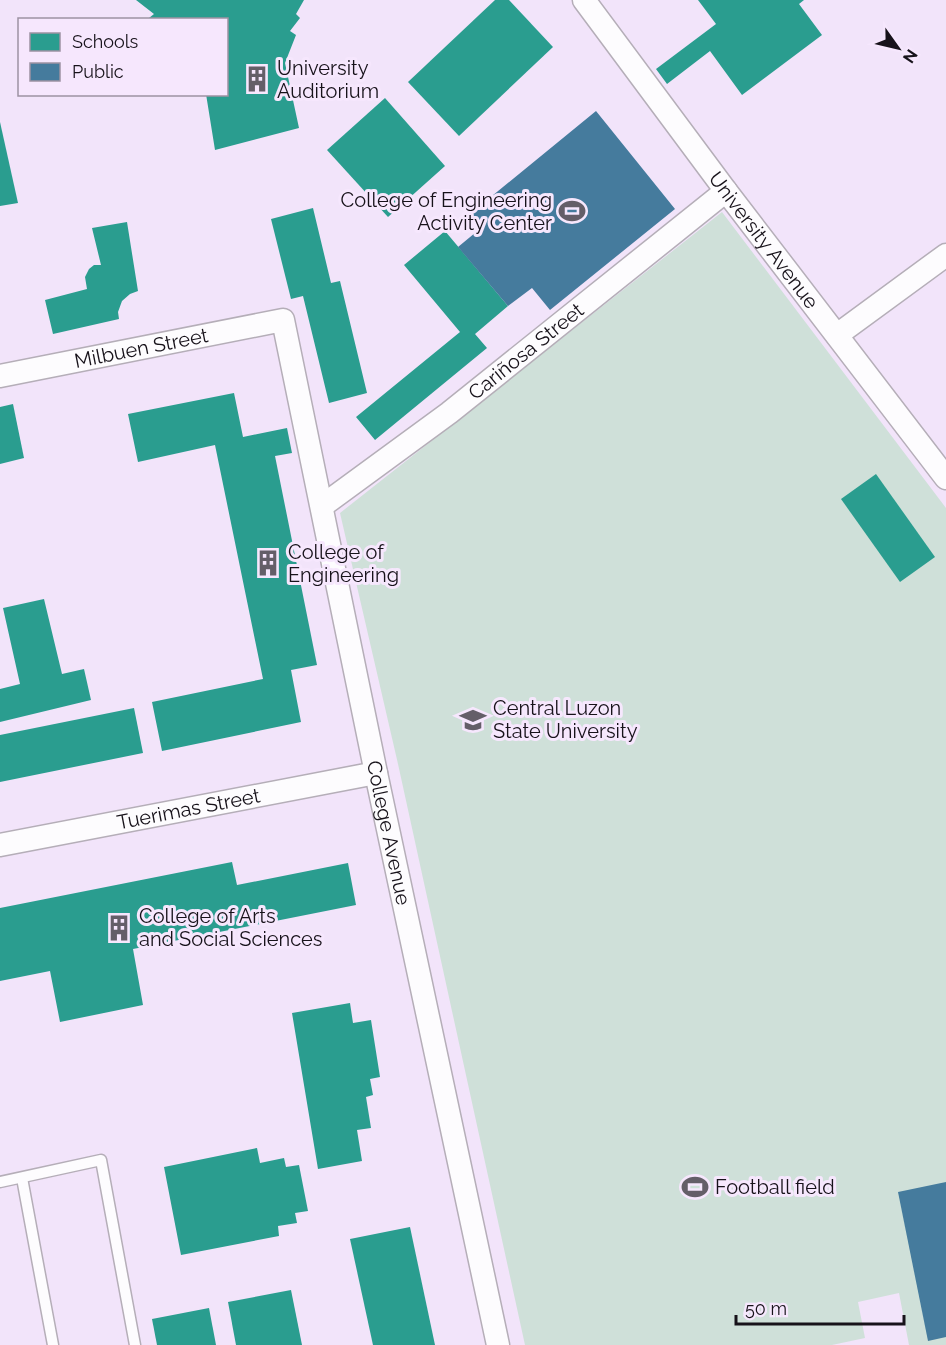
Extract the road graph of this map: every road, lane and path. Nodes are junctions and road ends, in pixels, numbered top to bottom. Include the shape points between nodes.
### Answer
1 (584, 0) edge
2 (726, 191) junction
3 (946, 255) edge
4 (284, 320) joint
5 (837, 335) junction
6 (0, 376) edge
7 (946, 478) edge
8 (322, 506) junction
9 (376, 773) junction
10 (0, 845) edge
11 (22, 1178) junction
12 (0, 1182) edge
13 (53, 1345) edge
14 (135, 1345) edge
15 (498, 1345) edge

1 - 2 street, University Avenue
2 - 5 street, University Avenue
2 - 8 street, Cariñosa Street via 449,413
3 - 5 street
4 - 6 street, Milbuen Street
4 - 8 street, College Avenue
5 - 7 street, University Avenue
8 - 9 street, College Avenue
9 - 10 street, Tuerimas Street
9 - 15 street, College Avenue
11 - 12 lane
11 - 13 lane
11 - 14 lane via 101,1160

